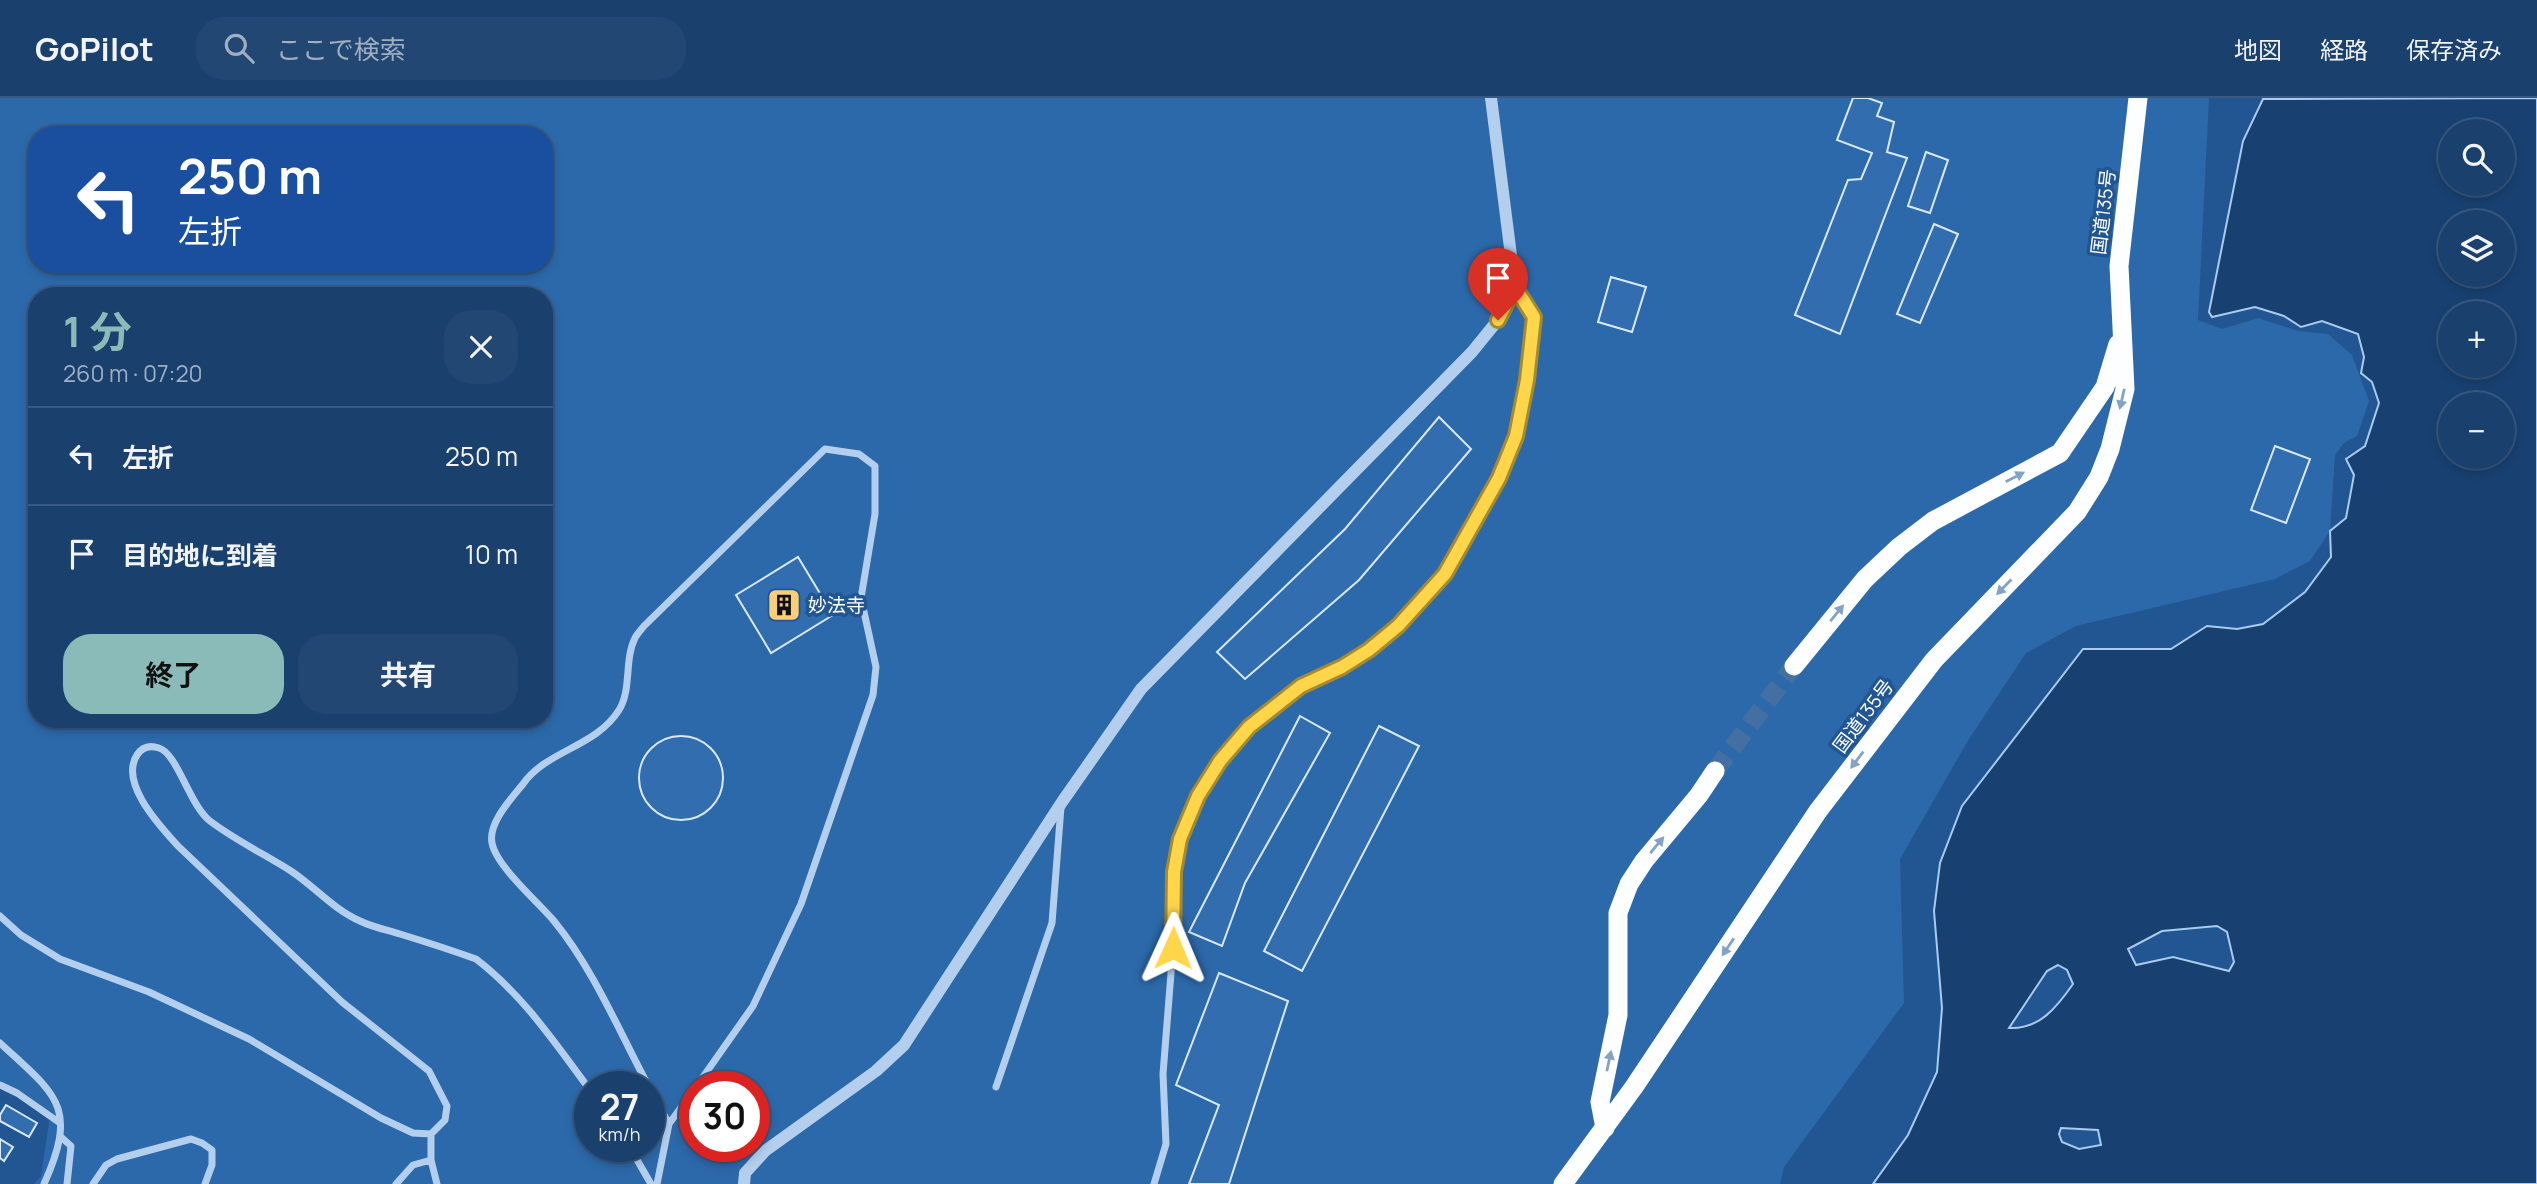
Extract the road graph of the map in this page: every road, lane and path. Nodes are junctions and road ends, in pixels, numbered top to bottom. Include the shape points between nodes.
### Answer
1 (1491, 98) edge
2 (2138, 98) edge
3 (1515, 287) junction
4 (2122, 331) junction
5 (1794, 666) tunnel mouth
6 (1715, 771) tunnel mouth
7 (1062, 802) junction
8 (0, 916) edge
9 (0, 1043) edge
10 (576, 1071) edge
11 (641, 1071) edge
12 (706, 1071) edge
13 (0, 1085) edge
14 (996, 1087) dead end
15 (679, 1109) edge
16 (665, 1118) edge
17 (60, 1123) junction
18 (668, 1124) junction
19 (1605, 1128) junction
20 (431, 1135) junction
21 (61, 1137) junction
22 (431, 1160) junction
23 (640, 1162) edge
24 (44, 1184) edge
25 (67, 1184) edge
26 (93, 1184) edge
27 (205, 1184) edge
28 (396, 1184) edge
29 (437, 1184) edge
30 (654, 1184) edge
31 (744, 1184) edge
32 (1154, 1184) edge
33 (1563, 1184) edge

1 - 3 street
2 - 4 highway, 国道135号 via 2119,266
3 - 7 street via 1498,320 1472,352 1141,689
3 - 32 street via 1534,317 1516,436 1499,478 1445,574 1398,626 1369,650 1301,686 1249,727 1198,796 1180,839 1174,872 1163,1074 1166,1144
5 -> 4 highway, 国道135号 via 1865,579 1899,547 1933,521 2060,453 2105,387
4 -> 19 highway, 国道135号 via 2125,389 2110,449 2077,512 1934,660 1818,811
19 -> 6 highway via 1600,1102 1618,1015 1618,913 1644,861
7 - 14 street via 1052,923
7 - 31 street via 904,1045 876,1071 765,1151 745,1173
8 - 20 street via 60,959 149,992 249,1039 381,1118 413,1133
9 - 17 street via 41,1081 61,1109
10 - 20 street via 533,1013 476,959 361,922 337,909 293,873 208,820 164,749 151,745 139,750 132,762 133,777 158,824 342,1002 429,1071 447,1107 445,1119
11 - 12 street via 577,951 495,856 491,840 495,824 536,769 592,737 620,709 634,639 645,626 825,449 859,454 875,466 875,514 861,598 877,667 873,695 802,904 753,1006
13 - 17 street
15 - 18 street
16 - 18 street
17 - 21 street
18 - 30 street
19 - 33 highway, 国道135号
20 - 22 street
21 - 24 street
21 - 25 street via 71,1146
22 - 28 street via 413,1165
22 - 29 street
23 - 30 street
26 - 27 street via 106,1165 117,1159 191,1139 212,1150

